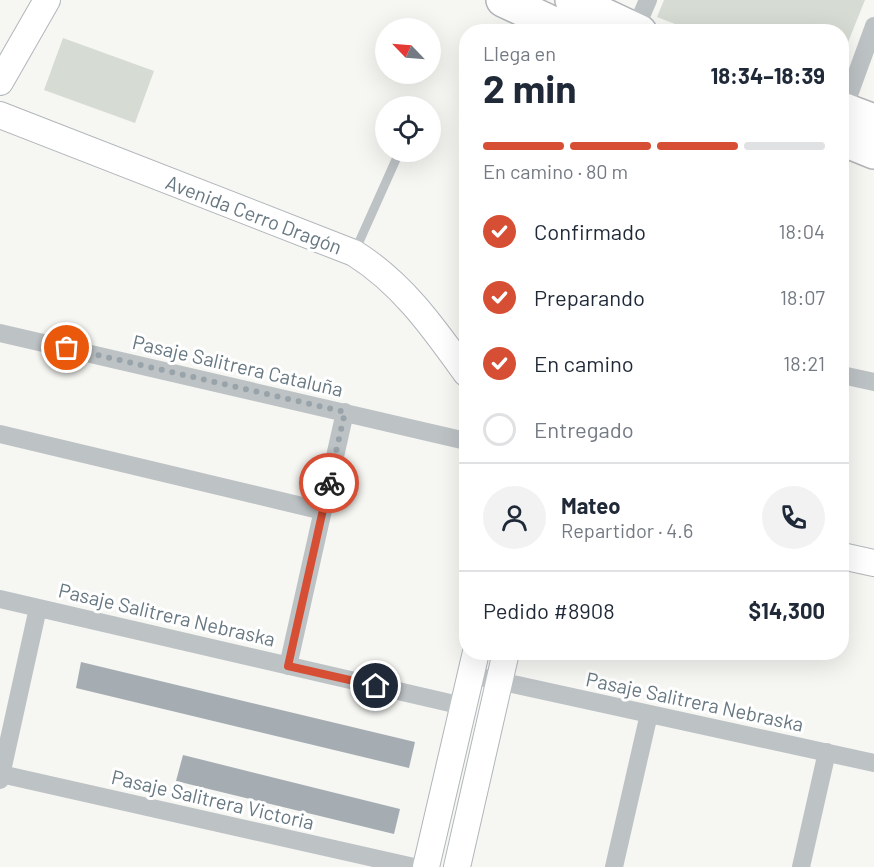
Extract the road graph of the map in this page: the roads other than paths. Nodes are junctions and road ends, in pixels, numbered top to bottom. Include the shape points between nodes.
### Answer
1 (47, 0) edge
2 (503, 0) edge
3 (572, 0) edge
4 (648, 0) edge
5 (554, 24) edge
6 (622, 24) edge
7 (639, 24) edge
8 (874, 26) edge
9 (0, 82) edge
10 (849, 98) edge
11 (0, 115) edge
12 (849, 119) edge
13 (874, 121) edge
14 (849, 125) edge
15 (874, 152) edge
16 (395, 162) edge
17 (354, 253) junction
18 (0, 333) edge
19 (459, 364) edge
20 (849, 377) edge
21 (874, 382) edge
22 (345, 412) junction
23 (0, 434) edge
24 (459, 439) edge
25 (323, 511) junction
26 (849, 558) edge
27 (874, 563) edge
28 (0, 599) edge
29 (38, 608) junction
30 (504, 660) edge
31 (473, 664) edge
32 (288, 666) junction
33 (500, 681) junction
34 (463, 706) junction
35 (649, 714) junction
36 (827, 753) junction
37 (874, 763) edge
38 (1, 777) edge
39 (414, 867) edge
40 (426, 867) edge
41 (458, 867) edge
42 (614, 867) edge
43 (801, 867) edge

1 - 9 street
2 - 5 highway
3 - 6 highway
4 - 7 street
8 - 10 street
11 - 17 street, Avenida Cerro Dragón
12 - 13 highway
14 - 15 highway
16 - 17 lane
17 - 19 street, Avenida Cerro Dragón via 406,294
18 - 22 street, Pasaje Salitrera Cataluña
20 - 21 street
22 - 24 street, Pasaje Salitrera Cataluña
22 - 25 street
23 - 25 street
25 - 32 street
26 - 27 street
28 - 29 street, Pasaje Salitrera Nebraska
29 - 32 street, Pasaje Salitrera Nebraska
29 - 38 street
30 - 33 street
31 - 33 street, Pasaje Salitrera Nebraska
31 - 34 street
32 - 34 street, Pasaje Salitrera Nebraska
33 - 35 street, Pasaje Salitrera Nebraska
33 - 41 street
34 - 40 street
35 - 36 street, Pasaje Salitrera Nebraska
35 - 42 street
36 - 37 street, Pasaje Salitrera Nebraska
36 - 43 street
38 - 39 street, Pasaje Salitrera Victoria

